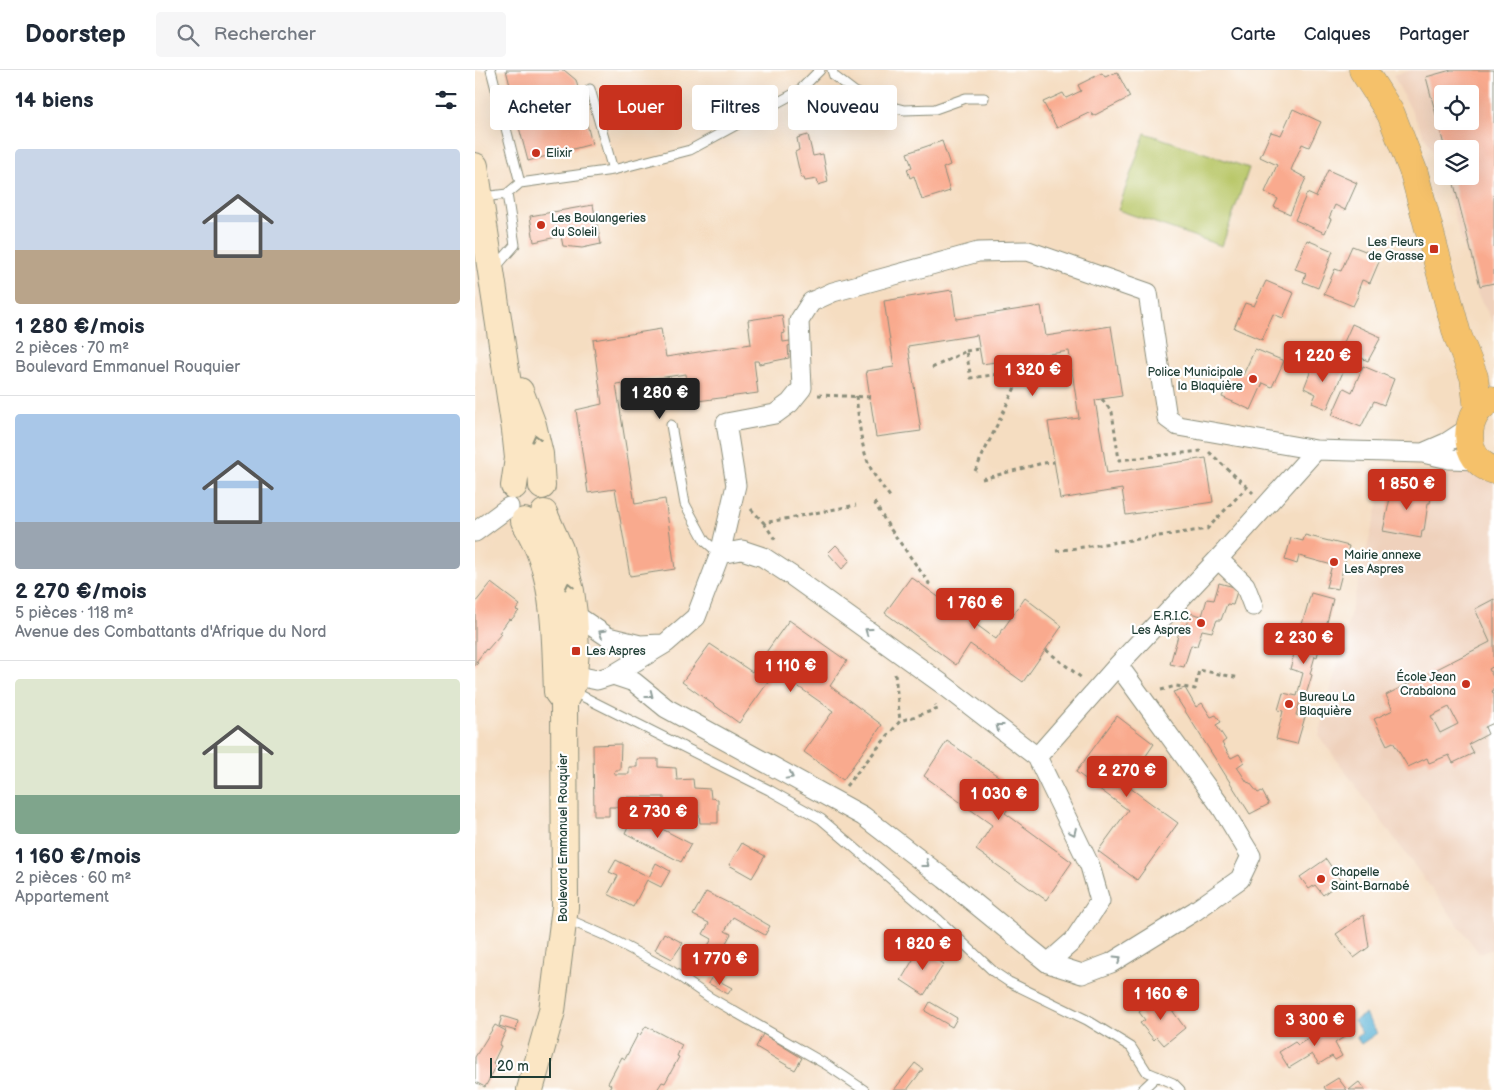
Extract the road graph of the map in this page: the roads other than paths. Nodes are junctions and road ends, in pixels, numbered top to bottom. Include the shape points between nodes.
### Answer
1 (491, 70) edge
2 (819, 70) edge
3 (832, 70) edge
4 (1363, 70) edge
5 (590, 89) dead end
6 (984, 98) dead end
7 (475, 166) edge
8 (613, 170) junction
9 (520, 183) junction
10 (507, 194) junction
11 (480, 197) junction
12 (491, 272) junction
13 (1445, 288) junction
14 (502, 344) junction
15 (1494, 379) edge
16 (1480, 412) edge
17 (671, 425) dead end
18 (1316, 450) junction
19 (1423, 453) junction
20 (1486, 465) edge
21 (523, 507) junction
22 (475, 532) edge
23 (721, 554) junction
24 (1218, 559) junction
25 (1253, 606) dead end
26 (574, 614) junction
27 (666, 643) junction
28 (1118, 665) junction
29 (613, 675) junction
30 (569, 689) junction
31 (1037, 757) junction
32 (564, 918) junction
33 (1048, 963) junction
34 (1157, 1076) junction
35 (530, 1090) edge
36 (864, 1090) edge
37 (1142, 1090) edge
38 (1179, 1090) edge

1 - 9 lane
2 - 8 lane via 799,91 690,150
3 - 6 lane via 834,76 855,92 904,110 935,109 966,98
4 - 13 main road via 1391,114 1414,173
5 - 8 lane
7 - 11 main road
8 - 9 lane
9 - 10 lane
10 - 11 lane
10 - 12 lane via 515,245
11 - 12 main road
12 - 14 main road
13 - 15 main road
13 - 16 main road via 1473,377
14 - 21 main road
21 -> 14 main road via 525,481 542,486 540,454 533,426
16 - 19 street via 1447,443
16 - 20 main road via 1469,441 1473,452
17 - 23 lane via 685,504 705,541
18 - 19 street
18 - 23 street via 1178,426 1167,418 1148,293 1028,251 978,252 833,292 811,302 799,321 801,388 790,404 775,414 726,423 736,485
18 - 24 street
19 - 20 street
21 - 22 street
26 -> 21 main road, Boulevard Emmanuel Rouquier via 560,549
21 - 30 main road, Boulevard Emmanuel Rouquier via 541,555 550,592 557,692
23 - 27 street via 696,617
31 -> 23 street via 945,686 763,557 742,550
24 - 25 street via 1245,585
24 - 28 street
27 -> 26 street via 640,645 608,637
26 - 30 main road, Boulevard Emmanuel Rouquier via 575,651
27 - 29 street
28 - 31 street
33 -> 28 street via 1082,974 1111,963 1240,879 1251,856 1221,808
29 - 30 street
29 -> 33 street via 634,682 667,708 863,816
30 - 32 main road, Boulevard Emmanuel Rouquier
30 - 34 lane via 769,790 821,820 939,920 994,972 1087,1020 1131,1047 1147,1072
31 -> 33 street via 1090,866 1100,901 1074,940
32 - 35 main road, Boulevard Emmanuel Rouquier via 552,1010
32 - 36 lane via 670,970
34 - 37 lane
34 - 38 lane via 1173,1083

